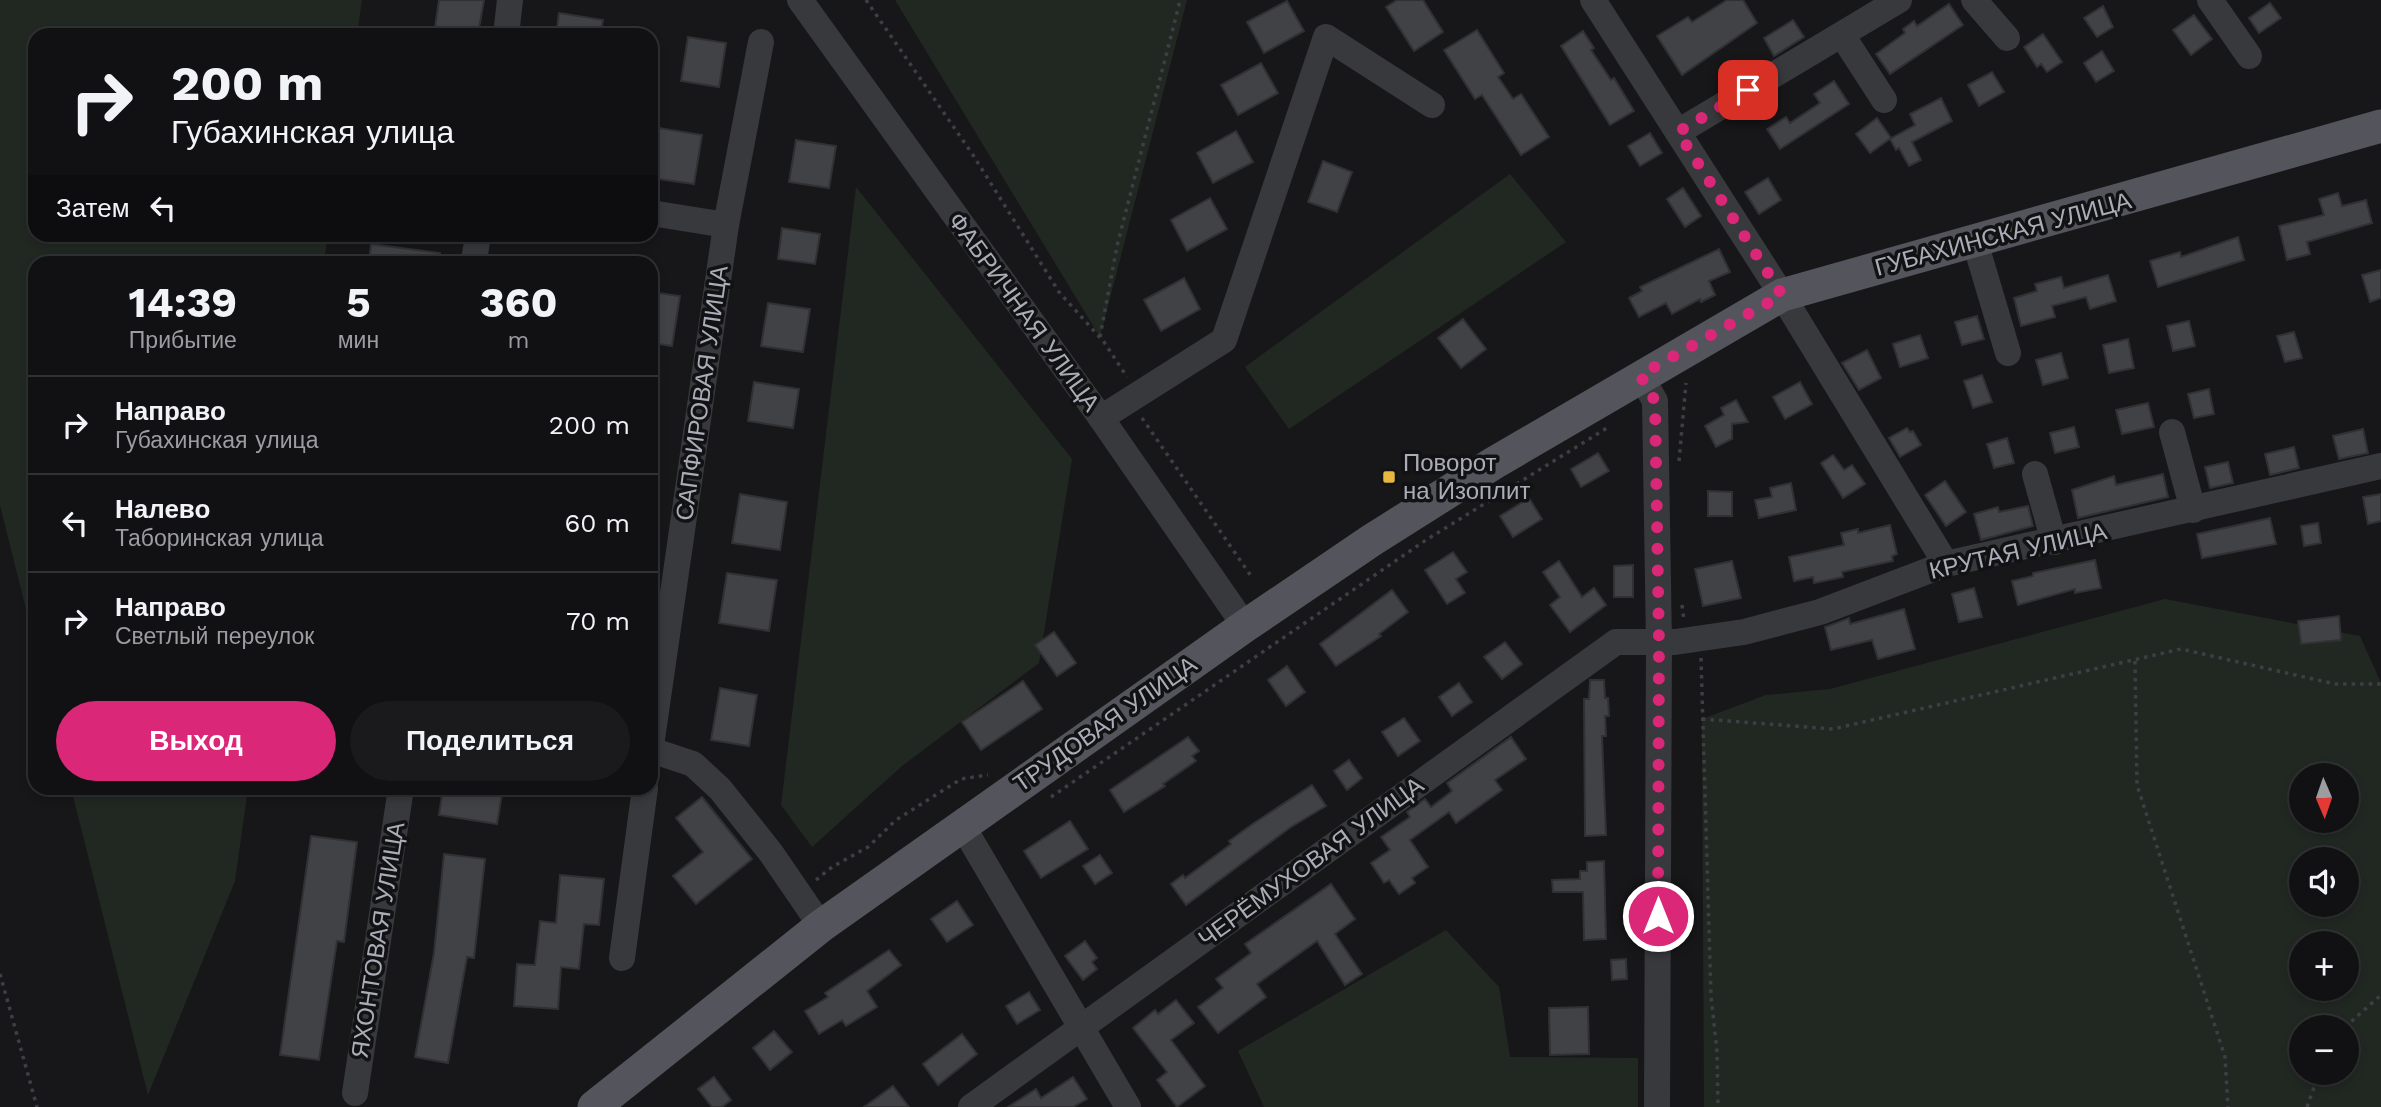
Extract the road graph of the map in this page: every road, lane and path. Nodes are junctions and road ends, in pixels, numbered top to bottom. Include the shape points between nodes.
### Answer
1 (510, 0) edge
2 (800, 0) edge
3 (866, 0) edge
4 (1178, 0) edge
5 (1593, 0) edge
6 (1899, 0) edge
7 (1974, 0) edge
8 (2210, 0) edge
9 (507, 28) edge
10 (1842, 35) junction
11 (2007, 38) dead end
12 (761, 42) dead end
13 (2249, 56) dead end
14 (1884, 100) dead end
15 (1432, 105) dead end
16 (2381, 126) edge
17 (1678, 132) junction
18 (658, 214) edge
19 (726, 225) junction
20 (1975, 242) junction
21 (1782, 295) junction
22 (1100, 337) dead end
23 (2008, 353) dead end
24 (1640, 375) junction
25 (1686, 383) dead end
26 (1139, 394) junction
27 (1101, 418) junction
28 (1604, 424) dead end
29 (2172, 432) dead end
30 (2381, 467) edge
31 (1679, 470) dead end
32 (2035, 474) dead end
33 (2193, 510) junction
34 (2054, 542) junction
35 (1946, 564) junction
36 (1251, 576) dead end
37 (1681, 595) dead end
38 (1245, 626) junction
39 (1667, 643) junction
40 (2135, 660) junction
41 (2381, 684) edge
42 (658, 699) edge
43 (1702, 719) junction
44 (658, 751) edge
45 (988, 775) dead end
46 (400, 795) edge
47 (644, 795) edge
48 (1040, 803) dead end
49 (962, 825) junction
50 (799, 894) junction
51 (821, 926) junction
52 (622, 958) dead end
53 (0, 974) edge
54 (2381, 995) edge
55 (2358, 1015) edge
56 (1080, 1026) junction
57 (2315, 1085) edge
58 (355, 1093) dead end
59 (37, 1107) edge
60 (594, 1107) edge
61 (971, 1107) edge
62 (1128, 1107) edge
63 (1657, 1107) edge
64 (1718, 1107) edge
65 (2228, 1107) edge
66 (2307, 1107) edge

1 - 9 street
2 - 27 street, ФАБРИЧНАЯ УЛИЦА
3 - 26 path via 973,155 1059,292 1104,341
4 - 22 path via 1117,246
5 - 17 street
6 - 10 street
7 - 11 street
8 - 13 street
10 - 14 street
10 - 17 street
12 - 19 street, САПФИРОВАЯ УЛИЦА
15 - 26 street via 1326,37 1224,340
16 - 20 main road, ГУБАХИНСКАЯ УЛИЦА
17 - 21 street
18 - 19 street
19 - 42 street, САПФИРОВАЯ УЛИЦА
20 - 21 main road, ГУБАХИНСКАЯ УЛИЦА
20 - 23 street
21 - 24 main road, ГУБАХИНСКАЯ УЛИЦА
21 - 35 street
24 - 38 main road, ТРУДОВАЯ УЛИЦА via 1382,533
24 - 39 street via 1655,401
25 - 31 path
26 - 27 street
26 - 36 path via 1143,400 1134,407
27 - 38 street, ФАБРИЧНАЯ УЛИЦА
28 - 48 path via 1607,428 1426,540
29 - 33 street
30 - 33 street, КРУТАЯ УЛИЦА
32 - 34 street
33 - 34 street, КРУТАЯ УЛИЦА
34 - 35 street, КРУТАЯ УЛИЦА
35 - 39 street, КРУТАЯ УЛИЦА via 1821,612 1744,632
37 - 39 path via 1685,631
38 - 49 main road, ТРУДОВАЯ УЛИЦА
39 - 43 path via 1692,644 1700,654
39 - 56 street, ЧЕРЁМУХОВАЯ УЛИЦА via 1616,642
39 - 63 street
40 - 41 path via 2181,649 2335,684
40 - 43 path via 1833,729
40 - 65 path via 2137,785 2225,1057
43 - 64 path
44 - 50 street via 693,764 720,789
45 - 50 path via 961,779 896,820 868,848 832,867
46 - 58 street, ЯХОНТОВАЯ УЛИЦА
47 - 52 street
49 - 51 main road, ТРУДОВАЯ УЛИЦА
49 - 56 street
50 - 51 street
51 - 60 main road, ТРУДОВАЯ УЛИЦА
53 - 59 path
54 - 55 path
56 - 61 street, ЧЕРЁМУХОВАЯ УЛИЦА
56 - 62 street
57 - 66 path

